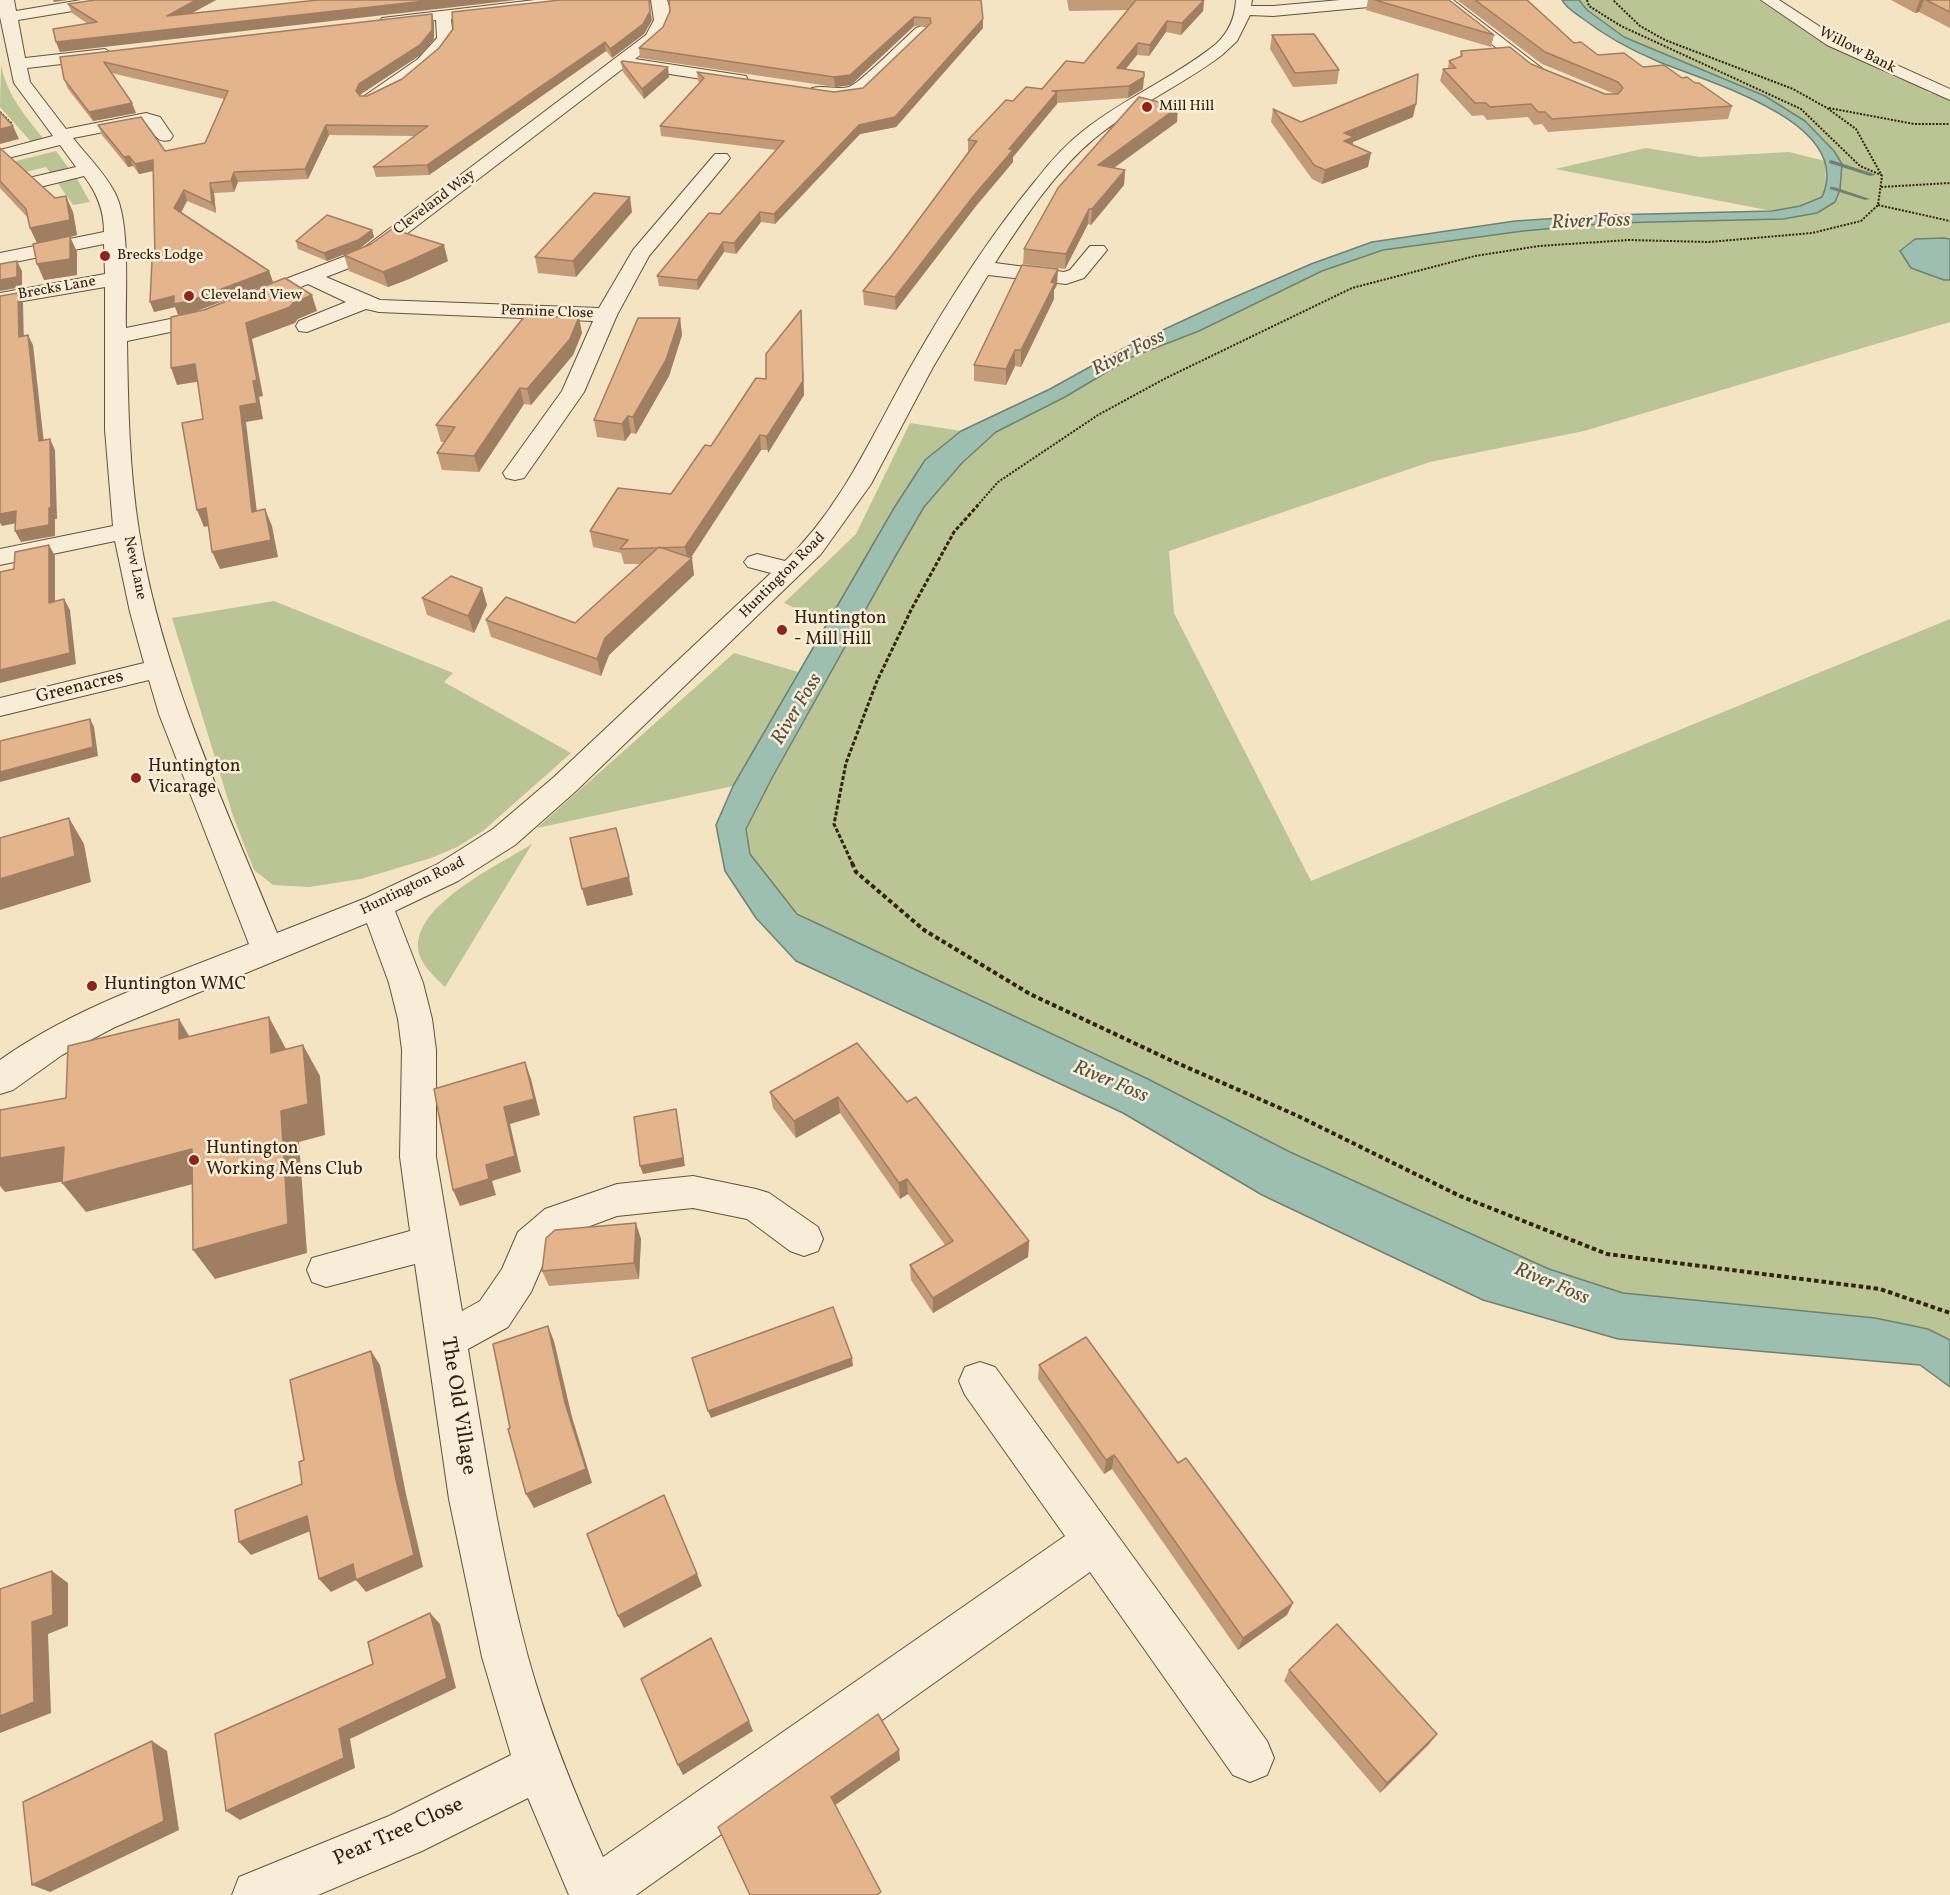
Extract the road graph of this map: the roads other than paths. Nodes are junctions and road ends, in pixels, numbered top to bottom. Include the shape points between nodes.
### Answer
1 (109, 0) edge
2 (577, 0) edge
3 (659, 0) edge
4 (1390, 0) edge
5 (1443, 0) edge
6 (1768, 0) edge
7 (1244, 5) edge
8 (8, 8) edge
9 (442, 15) junction
10 (374, 23) edge
11 (922, 31) edge
12 (123, 52) edge
13 (620, 62) junction
14 (17, 64) junction
15 (1950, 80) edge
16 (755, 82) edge
17 (1558, 82) edge
18 (1928, 85) junction
19 (801, 89) edge
20 (1950, 95) edge
21 (369, 99) edge
22 (164, 136) dead end
23 (63, 137) junction
24 (0, 155) edge
25 (742, 160) dead end
26 (90, 169) junction
27 (56, 196) edge
28 (660, 202) dead end
29 (691, 205) junction
30 (113, 236) junction
31 (1097, 250) dead end
32 (0, 259) edge
33 (984, 268) junction
34 (311, 278) junction
35 (114, 279) junction
36 (0, 299) edge
37 (364, 302) junction
38 (606, 315) junction
39 (307, 326) dead end
40 (115, 337) junction
41 (515, 473) dead end
42 (126, 531) junction
43 (0, 557) edge
44 (756, 562) dead end
45 (791, 570) junction
46 (160, 668) junction
47 (0, 707) edge
48 (377, 906) junction
49 (268, 951) junction
50 (0, 1080) edge
51 (804, 1239) dead end
52 (432, 1243) junction
53 (326, 1270) dead end
54 (447, 1339) junction
55 (980, 1381) dead end
56 (1094, 1542) junction
57 (1250, 1758) dead end
58 (539, 1767) junction
59 (257, 1895) edge
60 (594, 1895) edge

1 - 8 street
2 - 9 street
3 - 13 street, Cleveland Way via 663,8 661,27
4 - 7 street via 1273,11
5 - 17 street via 1535,70
6 - 18 street, Willow Bank via 1833,42
7 - 33 street, Huntington Road via 1239,25 1214,54 1114,118 1065,156 1021,210
8 - 14 street, New Lane
9 - 10 street
9 - 21 street via 445,37 435,53
11 - 19 street via 857,91 835,94
12 - 14 street
13 - 16 street
13 - 34 street, Cleveland Way via 377,248
14 - 23 street, New Lane via 22,83
15 - 18 street
18 - 20 street, Willow Bank
22 - 23 street via 154,121 146,118
23 - 24 street
23 - 26 street, New Lane
25 - 29 street via 712,157
26 - 27 street via 35,176
26 - 30 street, New Lane via 106,193 114,220
28 - 29 street
29 - 38 street via 640,254
30 - 32 street
30 - 35 street, New Lane
31 - 33 street via 1077,274 1066,278
33 - 45 street, Huntington Road via 923,366 846,507
34 - 37 street, Pennine Close
34 - 40 street, Cleveland Way via 201,319
35 - 36 street, Brecks Lane
35 - 40 street, New Lane
37 - 38 street, Pennine Close via 403,309
37 - 39 street
38 - 41 street, Pennine Close via 573,392
40 - 42 street, New Lane via 117,430
42 - 43 street
42 - 46 street, New Lane via 143,612
44 - 45 street
45 - 48 street, Huntington Road via 504,837 447,873
46 - 47 street, Greenacres
46 - 49 street, New Lane via 173,714
48 - 49 street, Huntington Road
48 - 52 street, The Old Village via 416,1019 418,1157
49 - 50 street, Huntington Road via 62,1036
51 - 54 street via 756,1205 693,1192 617,1200 558,1221 532,1244 517,1280 494,1314
52 - 53 street
52 - 54 street, The Old Village
54 - 58 street, The Old Village via 484,1561 505,1657
55 - 56 street
56 - 57 street
56 - 60 street
58 - 59 street, Pear Tree Close via 405,1834
58 - 60 street, The Old Village

